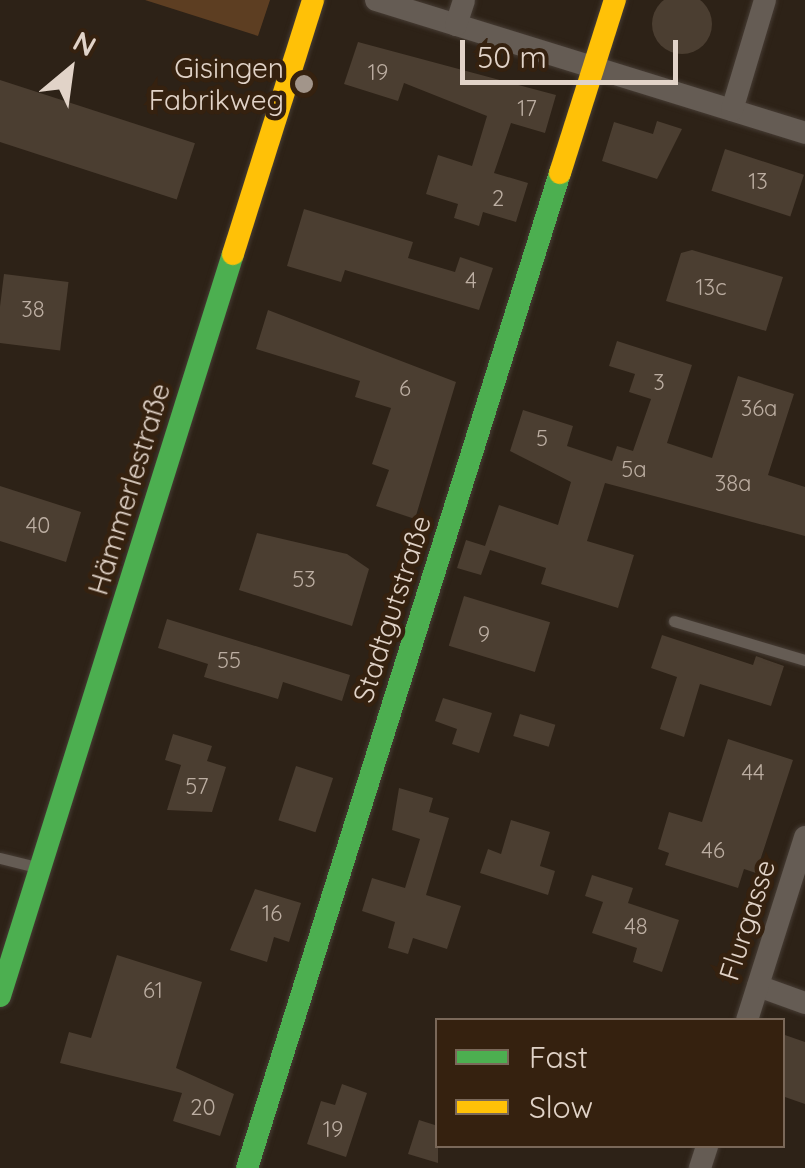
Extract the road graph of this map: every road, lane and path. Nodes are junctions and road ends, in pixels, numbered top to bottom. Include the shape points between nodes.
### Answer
1 (313, 0) edge
2 (376, 0) edge
3 (464, 0) edge
4 (615, 0) edge
5 (766, 0) edge
6 (456, 24) junction
7 (594, 68) junction
8 (732, 110) junction
9 (805, 133) edge
10 (674, 621) dead end
11 (805, 660) edge
12 (805, 837) edge
13 (0, 858) edge
14 (40, 868) junction
15 (758, 986) junction
16 (0, 996) edge
17 (805, 1003) edge
18 (748, 1018) edge
19 (247, 1168) edge

1 - 14 street, Hämmerlestraße
2 - 6 street
3 - 6 street
4 - 7 street, Stadtgutstraße
5 - 8 street
6 - 7 street
7 - 8 street
7 - 19 street, Stadtgutstraße
8 - 9 street
10 - 11 lane
12 - 15 street, Flurgasse
13 - 14 lane
14 - 16 street, Hämmerlestraße
15 - 17 street
15 - 18 street, Flurgasse

